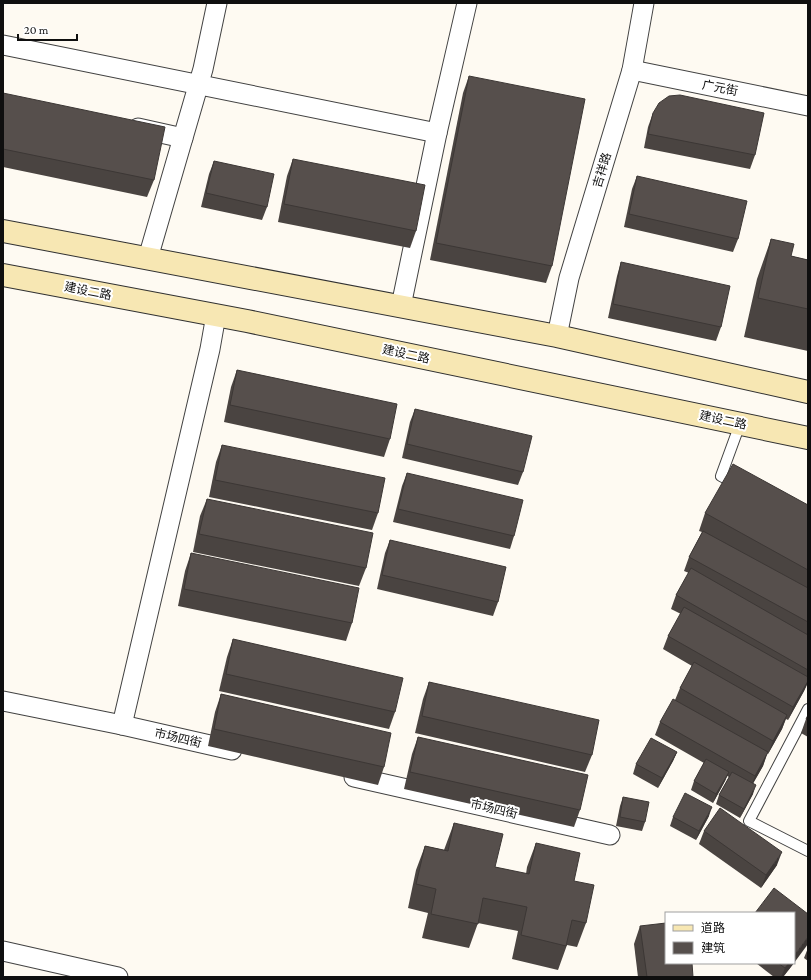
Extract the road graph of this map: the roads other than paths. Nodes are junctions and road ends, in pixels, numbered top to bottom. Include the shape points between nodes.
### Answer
1 (217, 3) edge
2 (467, 3) edge
3 (644, 3) edge
4 (3, 45) edge
5 (632, 70) junction
6 (199, 85) junction
7 (808, 106) edge
8 (123, 125) edge
9 (436, 133) junction
10 (183, 138) junction
11 (3, 232) edge
12 (148, 258) junction
13 (3, 274) edge
14 (401, 306) junction
15 (216, 315) junction
16 (557, 336) junction
17 (808, 392) edge
18 (740, 424) junction
19 (808, 438) edge
20 (748, 491) edge
21 (3, 701) edge
22 (808, 709) edge
23 (122, 725) junction
24 (246, 753) edge
25 (339, 774) edge
26 (610, 835) dead end
27 (808, 851) edge
28 (3, 951) edge
29 (118, 977) edge

1 - 6 street
2 - 9 street
3 - 5 street, 吉祥路
4 - 6 street
5 - 7 street, 广元街
5 - 16 street, 吉祥路 via 569,278
6 - 9 street
6 - 10 street
8 - 10 street
9 - 14 street
10 - 12 street
11 - 12 main road
12 - 14 main road
13 - 15 main road, 建设二路
14 - 16 main road
15 - 18 main road, 建设二路
15 - 23 street
16 - 17 main road
18 - 19 main road, 建设二路
18 - 20 lane via 721,476
21 - 23 street, 市场四街
22 - 27 lane via 749,821
23 - 24 street, 市场四街
25 - 26 street, 市场四街
28 - 29 street

